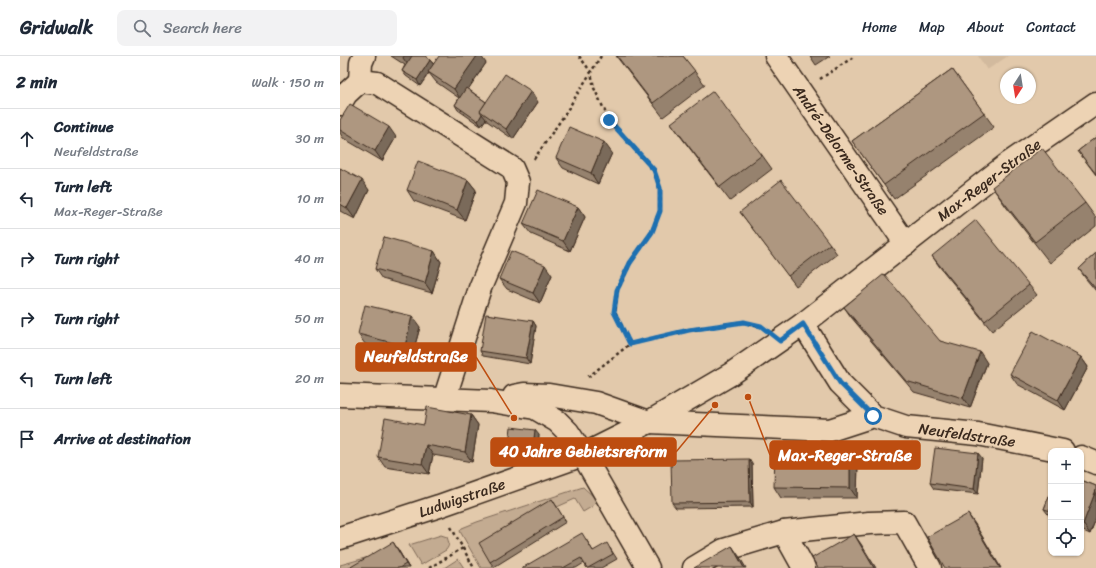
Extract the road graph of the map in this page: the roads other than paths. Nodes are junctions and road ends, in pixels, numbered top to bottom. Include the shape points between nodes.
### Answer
1 (364, 56) edge
2 (776, 56) edge
3 (360, 80) junction
4 (1096, 102) edge
5 (340, 104) edge
6 (906, 244) junction
7 (803, 324) junction
8 (340, 395) edge
9 (444, 400) junction
10 (492, 401) junction
11 (873, 416) junction
12 (649, 422) junction
13 (1048, 448) edge
14 (583, 456) junction
15 (1084, 458) edge
16 (1096, 463) edge
17 (784, 532) junction
18 (340, 538) edge
19 (648, 568) edge
20 (694, 568) edge
21 (804, 568) edge
22 (930, 568) edge

1 - 3 street
2 - 6 street, André-Delorme-Straße
3 - 5 street
3 - 9 street via 378,83 512,168 518,182 516,203 480,288
4 - 6 street, Max-Reger-Straße via 1010,163
6 - 7 street, Max-Reger-Straße
7 - 11 street, Neufeldstraße via 840,383
7 - 12 street, Max-Reger-Straße via 731,374
8 - 9 street
9 - 10 street
10 - 12 street via 524,394 549,395 596,403
10 - 14 street via 535,408 557,421 568,432
11 - 12 street via 830,430
11 - 13 street, Neufeldstraße via 906,427 978,434
12 - 14 street, Max-Reger-Straße
14 - 18 street, Ludwigstraße
14 - 19 street
15 - 16 street
17 - 20 street via 724,550
17 - 21 street
17 - 22 street via 904,522

